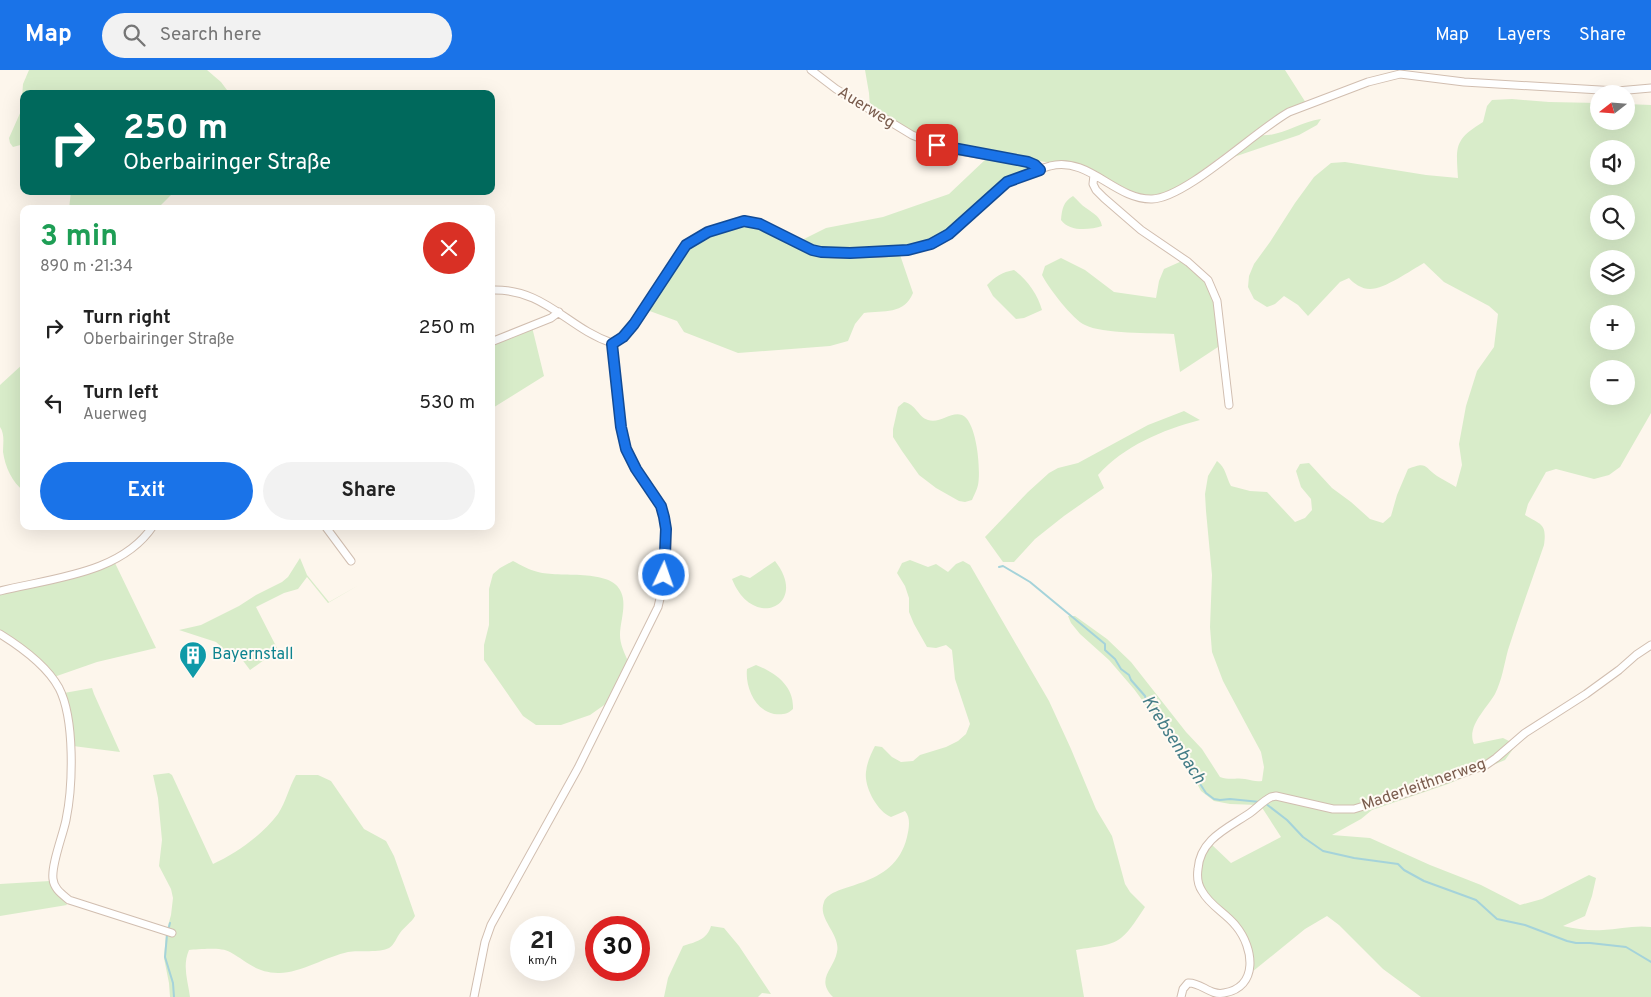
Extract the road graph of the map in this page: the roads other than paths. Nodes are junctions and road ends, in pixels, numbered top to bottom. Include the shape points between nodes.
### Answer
1 (811, 70) edge
2 (1651, 88) edge
3 (1040, 170) junction
4 (1094, 175) junction
5 (495, 290) edge
6 (559, 312) junction
7 (495, 340) edge
8 (612, 344) junction
9 (1229, 405) dead end
10 (150, 530) edge
11 (328, 530) edge
12 (351, 561) dead end
13 (0, 591) edge
14 (0, 634) edge
15 (1651, 645) edge
16 (172, 933) dead end
17 (1226, 995) edge
18 (474, 997) edge
19 (1181, 997) edge

1 - 3 street, Auerweg via 836,90 912,135 959,151 1028,162
2 - 4 street via 1617,91 1393,75 1288,112 1200,176 1165,196 1141,198
3 - 4 street via 1072,166
3 - 8 street via 1007,182 944,237 908,250 821,252 760,224 744,221 708,232 686,245 634,324
4 - 9 street via 1093,184 1104,198 1141,230 1200,271 1210,284 1221,323
5 - 6 street via 528,295
6 - 7 street
6 - 8 street via 588,333
8 - 18 street via 626,449 661,506 664,517 666,546 662,592 658,607 578,768 491,925
10 - 13 street via 135,547 116,560 89,570
11 - 12 street
14 - 16 street via 42,667 64,702 71,778 68,808 53,870 54,885 69,900
15 - 17 street, Maderleithnerweg via 1586,694 1525,733 1486,765 1354,810 1333,809 1276,796 1209,841 1198,863 1201,890 1237,927 1247,947 1251,966 1245,981
17 - 19 street, Maderleithnerweg via 1188,982

